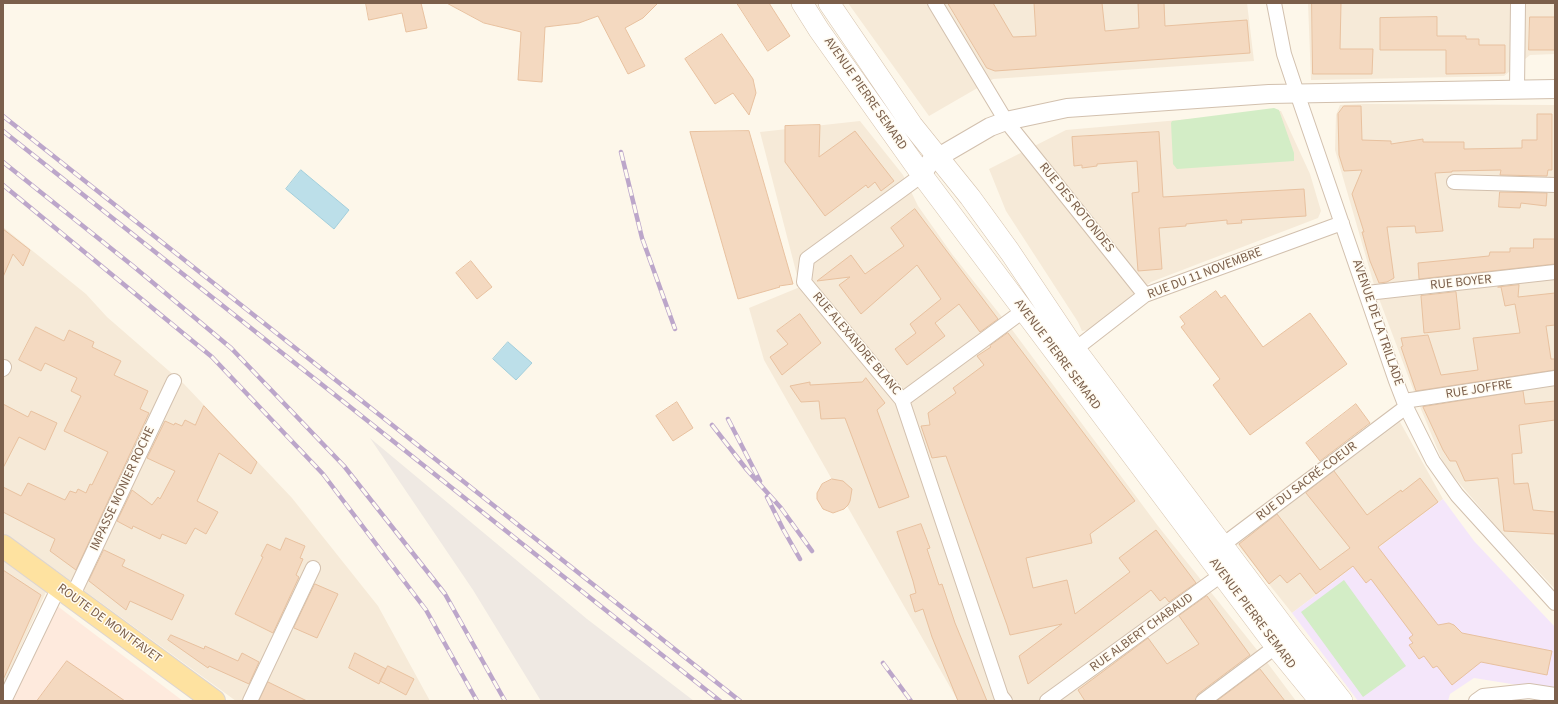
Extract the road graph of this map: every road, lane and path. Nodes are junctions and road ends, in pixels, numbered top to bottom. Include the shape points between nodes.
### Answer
1 (802, 3) edge
2 (829, 3) edge
3 (935, 3) edge
4 (1274, 3) edge
5 (1518, 3) edge
6 (1517, 89) junction
7 (1555, 89) edge
8 (1297, 93) junction
9 (1006, 121) junction
10 (939, 157) junction
11 (922, 175) junction
12 (1454, 182) dead end
13 (1555, 185) edge
14 (1342, 223) junction
15 (1555, 272) edge
16 (1367, 293) junction
17 (1145, 295) junction
18 (1023, 311) junction
19 (1068, 355) junction
20 (1555, 378) edge
21 (174, 381) dead end
22 (902, 400) junction
23 (1405, 404) junction
24 (3, 546) edge
25 (1215, 551) junction
26 (313, 568) dead end
27 (1229, 570) junction
28 (65, 592) junction
29 (1555, 603) edge
30 (1283, 642) junction
31 (1555, 695) edge
32 (4, 701) edge
33 (214, 701) edge
34 (250, 701) edge
35 (1005, 701) edge
36 (1047, 701) edge
37 (1203, 701) edge
38 (1320, 701) edge
39 (1342, 701) edge
40 (1476, 701) edge

1 - 11 main road, AVENUE PIERRE SEMARD
2 - 10 main road, AVENUE PIERRE SEMARD via 912,125
3 - 9 street, RUE DES ROTONDES
4 - 8 street, AVENUE DE LA TRILLADE via 1284,54
5 - 6 street
6 - 7 street
6 - 8 street
8 - 9 street via 1067,108
8 - 14 street, AVENUE DE LA TRILLADE
9 - 10 street via 990,127
9 - 17 street, RUE DES ROTONDES
10 - 11 street via 930,162
10 - 19 main road, AVENUE PIERRE SEMARD via 1010,252
11 - 18 main road, AVENUE PIERRE SEMARD
11 - 22 street, RUE ALEXANDRE BLANC via 807,259 804,282
12 - 13 street
14 - 16 street, AVENUE DE LA TRILLADE
14 - 17 street, RUE DU 11 NOVEMBRE
15 - 16 street, RUE BOYER
16 - 23 street, AVENUE DE LA TRILLADE
17 - 19 street, RUE DU 11 NOVEMBRE
18 - 19 main road, AVENUE PIERRE SEMARD
18 - 22 street
19 - 25 main road, AVENUE PIERRE SEMARD
20 - 23 street, RUE JOFFRE
21 - 28 street, IMPASSE MONIER ROCHE
22 - 35 street, RUE ALEXANDRE BLANC via 1001,696
23 - 25 street, RUE DU SACRÉ-COEUR
23 - 29 street, AVENUE DE LA TRILLADE via 1433,461 1457,495
24 - 28 main road, ROUTE DE MONTFAVET
25 - 27 main road, AVENUE PIERRE SEMARD
26 - 34 street
27 - 30 main road, AVENUE PIERRE SEMARD
27 - 36 street, RUE ALBERT CHABAUD
28 - 32 street, IMPASSE MONIER ROCHE
28 - 33 main road, ROUTE DE MONTFAVET
30 - 37 street
30 - 38 main road, AVENUE PIERRE SEMARD
30 - 39 main road, AVENUE PIERRE SEMARD
31 - 40 street via 1529,690 1483,696

